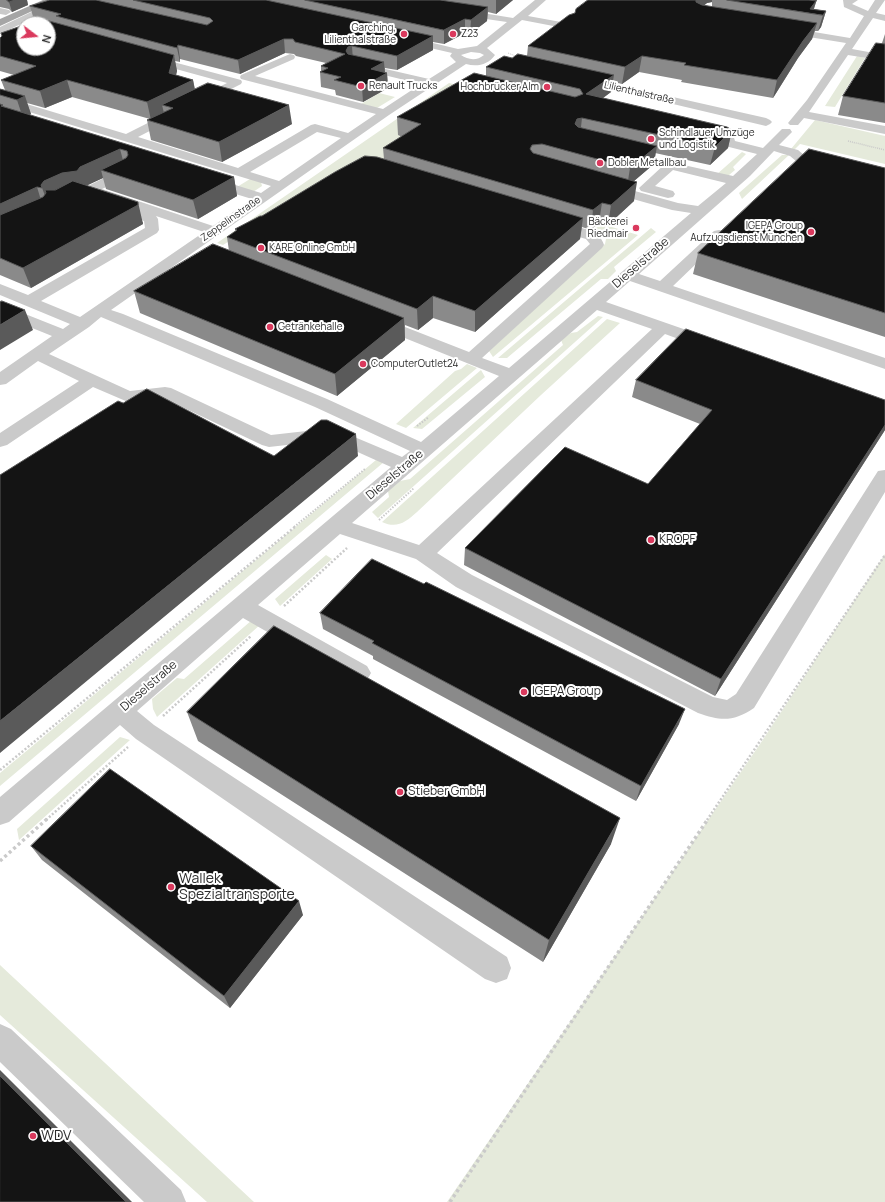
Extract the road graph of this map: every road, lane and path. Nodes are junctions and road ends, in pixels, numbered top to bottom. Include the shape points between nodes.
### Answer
1 (32, 0) edge
2 (51, 0) edge
3 (68, 0) edge
4 (541, 0) edge
5 (847, 0) edge
6 (859, 0) edge
7 (879, 1) edge
8 (81, 5) edge
9 (448, 10) edge
10 (2, 12) edge
11 (35, 16) edge
12 (869, 16) junction
13 (885, 18) edge
14 (518, 19) junction
15 (0, 23) edge
16 (16, 25) edge
17 (569, 26) edge
18 (774, 28) edge
19 (0, 31) edge
20 (391, 36) edge
21 (849, 46) junction
22 (479, 50) junction
23 (885, 51) edge
24 (139, 55) edge
25 (462, 56) junction
26 (290, 57) edge
27 (504, 57) joint
28 (519, 57) edge
29 (885, 58) edge
30 (488, 59) junction
31 (353, 65) edge
32 (440, 80) junction
33 (578, 81) edge
34 (632, 92) junction
35 (0, 99) edge
36 (619, 101) edge
37 (385, 113) junction
38 (726, 113) junction
39 (784, 122) junction
40 (885, 130) edge
41 (350, 137) junction
42 (127, 138) junction
43 (768, 150) junction
44 (800, 158) junction
45 (656, 159) edge
46 (670, 166) junction
47 (789, 169) edge
48 (239, 172) junction
49 (125, 173) edge
50 (195, 176) edge
51 (885, 180) edge
52 (736, 181) junction
53 (595, 184) edge
54 (280, 185) junction
55 (78, 194) edge
56 (235, 197) edge
57 (258, 200) junction
58 (705, 208) junction
59 (199, 218) edge
60 (538, 220) edge
61 (732, 223) edge
62 (218, 229) junction
63 (190, 248) junction
64 (209, 255) edge
65 (628, 275) junction
66 (663, 287) junction
67 (0, 289) edge
68 (30, 301) junction
69 (594, 303) junction
70 (0, 309) edge
71 (100, 312) junction
72 (361, 315) edge
73 (83, 324) junction
74 (662, 328) junction
75 (65, 336) junction
76 (721, 349) edge
77 (38, 355) junction
78 (471, 359) junction
79 (885, 364) edge
80 (511, 375) junction
81 (0, 380) edge
82 (92, 380) junction
83 (431, 415) dead end
84 (402, 439) junction
85 (0, 441) edge
86 (424, 450) junction
87 (382, 455) junction
88 (405, 466) junction
89 (885, 476) edge
90 (336, 525) junction
91 (423, 554) junction
92 (885, 555) edge
93 (241, 606) junction
94 (377, 683) edge
95 (120, 711) junction
96 (0, 770) edge
97 (0, 813) edge
98 (496, 968) dead end
99 (0, 1040) edge
100 (169, 1202) edge
101 (450, 1202) edge

1 - 10 street
2 - 15 main road
3 - 8 street
3 - 11 street
4 - 14 street
5 - 12 street via 847,5
6 - 7 street
7 - 12 street, Dieselstraße
9 - 14 street
12 - 13 street
12 - 21 street, Dieselstraße
14 - 17 street
14 - 22 street
16 - 19 street
18 - 21 street
20 - 25 street
21 - 23 street
21 - 29 street
21 - 39 street, Dieselstraße
22 - 25 street via 466,50
22 - 30 street via 490,54
24 - 42 street via 237,82
25 - 30 street via 475,62
25 - 32 street, Zeppelinstraße
26 - 37 street via 245,77
27 - 28 path
27 - 30 street
31 - 32 street
32 - 37 street, Zeppelinstraße
33 - 34 street, Lilienthalstraße
34 - 36 street
34 - 38 street, Lilienthalstraße
35 - 42 street
37 - 41 street, Zeppelinstraße
38 - 39 street, Lilienthalstraße
38 - 43 street via 702,128 728,134 729,143
39 - 40 street, Lilienthalstraße
39 - 43 street, Dieselstraße
41 - 48 street via 315,128
41 - 54 street, Zeppelinstraße
42 - 48 street
43 - 44 street via 794,153
43 - 52 street, Dieselstraße
44 - 47 street
44 - 51 street
45 - 46 street
46 - 52 street
46 - 58 street via 646,188
48 - 54 street
49 - 62 street via 92,190
50 - 57 street
52 - 58 street, Dieselstraße
53 - 58 street via 677,207
54 - 57 street, Zeppelinstraße
55 - 68 street via 151,219 152,230
56 - 57 street
57 - 62 street, Zeppelinstraße
58 - 65 street, Dieselstraße
59 - 62 street
60 - 78 street via 591,236 597,245
61 - 66 street
62 - 63 street, Zeppelinstraße
63 - 64 street
63 - 71 street, Zeppelinstraße
65 - 66 street
65 - 69 street, Dieselstraße
66 - 79 street
67 - 68 street
68 - 73 street
69 - 74 street
69 - 80 street, Dieselstraße
70 - 75 street
71 - 73 street, Zeppelinstraße
71 - 84 street
72 - 78 street
73 - 75 street, Zeppelinstraße
74 - 76 street
74 - 91 street
75 - 77 street, Zeppelinstraße
77 - 81 street, Zeppelinstraße
77 - 82 street
78 - 80 street
80 - 86 street, Dieselstraße
82 - 85 street
82 - 87 street via 128,397 165,392 269,440 333,434
83 - 84 path
84 - 86 street
86 - 88 street, Dieselstraße
87 - 88 street
87 - 96 path
88 - 90 street, Dieselstraße
89 - 91 street via 745,701 734,709 707,706 464,581
90 - 91 street
90 - 93 street, Dieselstraße
92 - 101 path
93 - 94 street
93 - 95 street, Dieselstraße
95 - 97 street, Dieselstraße
95 - 98 street via 145,732
99 - 100 street

